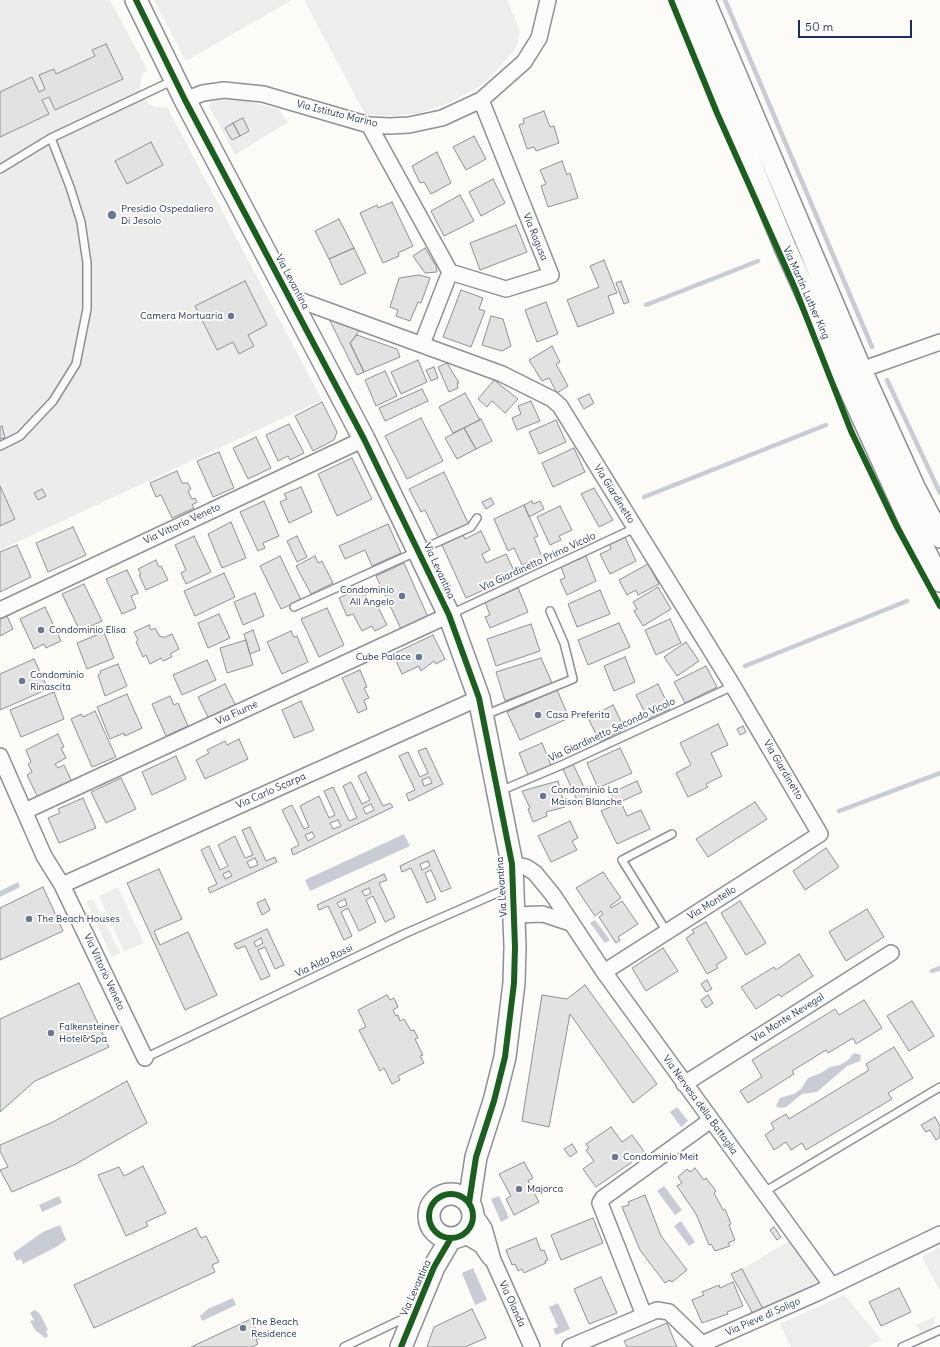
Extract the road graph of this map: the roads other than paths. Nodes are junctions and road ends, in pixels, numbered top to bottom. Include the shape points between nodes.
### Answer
1 (136, 0) edge
2 (548, 0) edge
3 (683, 0) edge
4 (704, 0) edge
5 (175, 79) junction
6 (185, 100) junction
7 (481, 100) junction
8 (369, 125) junction
9 (51, 138) junction
10 (0, 169) edge
11 (450, 272) junction
12 (288, 296) junction
13 (940, 342) edge
14 (422, 344) junction
15 (860, 370) junction
16 (364, 439) junction
17 (0, 446) edge
18 (477, 518) dead end
19 (635, 528) junction
20 (940, 537) edge
21 (419, 551) junction
22 (940, 581) edge
23 (294, 607) dead end
24 (0, 610) edge
25 (550, 611) dead end
26 (449, 615) junction
27 (733, 686) junction
28 (481, 707) junction
29 (0, 756) edge
30 (498, 791) junction
31 (25, 811) junction
32 (672, 834) dead end
33 (820, 834) joint
34 (512, 864) junction
35 (62, 885) junction
36 (513, 886) junction
37 (515, 915) junction
38 (570, 923) junction
39 (667, 932) junction
40 (891, 953) dead end
41 (604, 972) junction
42 (145, 1058) joint
43 (684, 1084) junction
44 (940, 1087) edge
45 (711, 1120) junction
46 (476, 1157) junction
47 (764, 1192) junction
48 (448, 1194) junction
49 (471, 1207) junction
50 (940, 1234) edge
51 (451, 1235) junction
52 (492, 1260) junction
53 (832, 1286) junction
54 (415, 1314) junction
55 (644, 1315) junction
56 (940, 1330) edge
57 (919, 1344) edge
58 (344, 1347) edge
59 (401, 1347) edge
60 (532, 1347) edge
61 (570, 1347) edge
62 (902, 1347) edge

1 - 5 street, Via Levantina
2 - 7 street, Via Istituto Marino via 539,38 524,62
3 - 22 street, Via Martin Luther King via 788,254 911,524
4 - 15 street, Via Martin Luther King
5 - 6 street, Via Levantina
5 - 9 lane
6 - 8 street, Via Istituto Marino via 214,91 250,92
6 - 12 street, Via Levantina
7 - 8 street, Via Istituto Marino via 456,113 409,125
7 - 11 street, Via Ragusa via 550,275 506,289
8 - 11 street
9 - 10 lane
9 - 17 lane via 80,222 87,263 87,309 76,364 53,401 20,436
11 - 14 street
12 - 14 street, Via Giardinetto
12 - 16 street, Via Levantina
13 - 15 street
14 - 19 street, Via Giardinetto via 502,374 552,399 560,406
15 - 20 street, Via Martin Luther King
16 - 21 street, Via Levantina
16 - 24 street, Via Vittorio Veneto
18 - 21 lane via 471,527
19 - 26 lane, Via Giardinetto Primo Vicolo
19 - 27 street, Via Giardinetto
21 - 23 lane
21 - 26 street, Via Levantina
25 - 28 lane via 564,643 573,679
26 - 28 street, Via Levantina
26 - 31 street, Via Fiume
27 - 30 lane, Via Giardinetto Secondo Vicolo via 564,764
27 - 33 street, Via Giardinetto
28 - 30 street, Via Levantina
28 - 35 street, Via Carlo Scarpa
29 - 31 street, Via Vittorio Veneto
30 - 34 street, Via Levantina
31 - 35 street, Via Vittorio Veneto via 44,856
32 - 39 lane via 622,860
33 - 39 street, Via Montello
34 - 36 street, Via Levantina
34 - 38 street, Via Nervesa della Battaglia via 526,867 535,873
35 - 42 street, Via Vittorio Veneto
36 - 37 street, Via Levantina
36 - 42 lane, Via Aldo Rossi via 397,938
37 - 38 street via 543,914
37 - 46 street, Via Levantina via 514,983 505,1057
38 - 41 street, Via Nervesa della Battaglia
39 - 41 street, Via Montello
40 - 43 street, Via Monte Nevegal
41 - 43 street, Via Nervesa della Battaglia
43 - 45 street, Via Nervesa della Battaglia
44 - 47 lane
45 - 47 street, Via Nervesa della Battaglia
45 - 55 street via 603,1198 600,1203
46 - 48 street, Via Levantina
46 - 49 street, Via Levantina
47 - 53 street, Via Nervesa della Battaglia
48 - 49 street via 461,1196
48 - 51 street, Via Levantina via 436,1200 431,1208 430,1222
49 - 51 street, Via Levantina via 470,1226
49 - 52 street, Via Olanda via 484,1228
50 - 53 street, Via Pieve di Soligo
51 - 52 street, Via Olanda via 481,1245
51 - 54 street, Via Levantina via 434,1267
52 - 60 street, Via Olanda
53 - 55 street, Via Pieve di Soligo via 702,1344 669,1312 657,1310
54 - 58 lane, Via Levantina
54 - 59 street, Via Levantina
55 - 61 street, Via Pieve di Soligo
56 - 57 lane
57 - 62 lane

